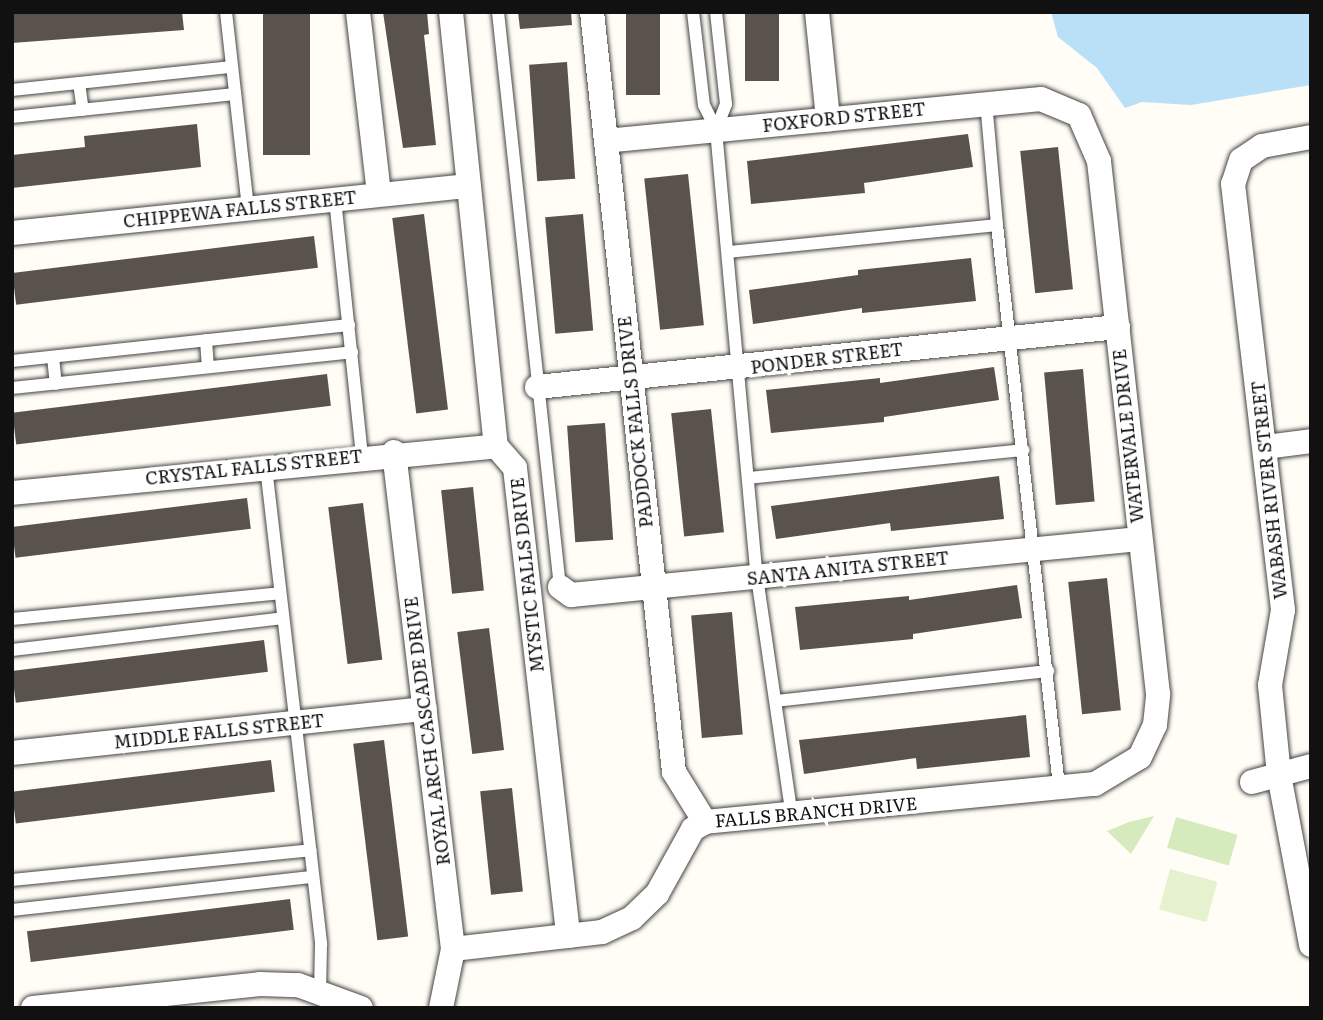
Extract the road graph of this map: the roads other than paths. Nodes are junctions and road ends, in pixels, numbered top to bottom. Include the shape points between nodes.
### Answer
1 (226, 12) edge
2 (358, 12) edge
3 (452, 12) edge
4 (498, 12) edge
5 (592, 12) edge
6 (694, 12) edge
7 (716, 12) edge
8 (817, 12) edge
9 (232, 66) junction
10 (79, 83) junction
11 (12, 90) edge
12 (235, 93) junction
13 (986, 102) junction
14 (83, 110) junction
15 (1079, 115) joint
16 (12, 117) edge
17 (828, 119) junction
18 (716, 130) junction
19 (1311, 137) edge
20 (606, 141) junction
21 (469, 186) junction
22 (379, 194) junction
23 (335, 199) junction
24 (248, 208) junction
25 (997, 225) junction
26 (12, 233) edge
27 (728, 252) junction
28 (349, 325) junction
29 (1118, 327) junction
30 (1012, 337) junction
31 (206, 341) junction
32 (352, 352) junction
33 (53, 357) junction
34 (12, 361) edge
35 (208, 368) junction
36 (738, 368) junction
37 (631, 378) junction
38 (56, 384) junction
39 (537, 387) junction
40 (12, 388) edge
41 (1311, 441) edge
42 (496, 446) junction
43 (1265, 447) junction
44 (1024, 450) junction
45 (394, 452) junction
46 (362, 456) junction
47 (266, 466) junction
48 (748, 478) junction
49 (12, 493) edge
50 (1139, 539) junction
51 (1034, 550) junction
52 (757, 577) junction
53 (560, 587) joint
54 (652, 587) junction
55 (280, 593) junction
56 (283, 618) junction
57 (12, 619) edge
58 (12, 650) edge
59 (1048, 671) junction
60 (776, 701) junction
61 (425, 709) junction
62 (295, 723) junction
63 (12, 753) edge
64 (1140, 757) joint
65 (1311, 766) edge
66 (1279, 775) junction
67 (1252, 782) dead end
68 (1059, 787) junction
69 (793, 817) junction
70 (705, 822) junction
71 (310, 850) junction
72 (313, 877) junction
73 (12, 880) edge
74 (12, 911) edge
75 (568, 936) junction
76 (1311, 945) edge
77 (453, 950) junction
78 (320, 992) junction
79 (33, 1008) edge
80 (361, 1008) edge
81 (441, 1008) edge

1 - 9 lane
2 - 22 street
3 - 21 street, MYSTIC FALLS DRIVE
4 - 39 lane
5 - 20 street, PADDOCK FALLS DRIVE
6 - 18 lane via 704,105
7 - 18 lane via 726,104
8 - 17 street
9 - 10 lane
9 - 12 lane
10 - 11 lane
10 - 14 lane
12 - 14 lane
12 - 24 lane
13 - 15 street, FOXFORD STREET via 1041,99
13 - 17 street, FOXFORD STREET
13 - 25 lane
14 - 16 lane
15 - 29 street, WATERVALE DRIVE via 1099,160
17 - 18 street, FOXFORD STREET
18 - 20 street, FOXFORD STREET
18 - 27 lane
19 - 43 street, WABASH RIVER STREET via 1262,146 1241,160 1233,184
20 - 37 street, PADDOCK FALLS DRIVE
21 - 22 street, CHIPPEWA FALLS STREET
21 - 42 street, MYSTIC FALLS DRIVE
22 - 23 street, CHIPPEWA FALLS STREET
23 - 24 street, CHIPPEWA FALLS STREET
23 - 28 lane
24 - 26 street, CHIPPEWA FALLS STREET
25 - 27 lane
25 - 30 lane
27 - 36 lane
28 - 31 lane
28 - 32 lane
29 - 30 street, PONDER STREET
29 - 50 street, WATERVALE DRIVE
30 - 36 street, PONDER STREET
30 - 44 lane
31 - 33 lane
31 - 35 lane
32 - 35 lane
32 - 46 lane
33 - 34 lane
33 - 38 lane
35 - 38 lane
36 - 37 street, PONDER STREET
36 - 48 lane
37 - 39 street, PONDER STREET
37 - 54 street, PADDOCK FALLS DRIVE
38 - 40 lane
39 - 53 lane
41 - 43 street
42 - 45 street, CRYSTAL FALLS STREET
42 - 75 street, MYSTIC FALLS DRIVE via 515,468
43 - 66 street, WABASH RIVER STREET via 1283,610 1270,685
44 - 48 lane
44 - 51 lane
45 - 46 street, CRYSTAL FALLS STREET
45 - 61 street, ROYAL ARCH CASCADE DRIVE
46 - 47 street, CRYSTAL FALLS STREET
47 - 49 street, CRYSTAL FALLS STREET
47 - 55 lane
48 - 52 lane
50 - 51 street, SANTA ANITA STREET
50 - 64 street, WATERVALE DRIVE via 1158,694 1155,725
51 - 52 street, SANTA ANITA STREET
51 - 59 lane
52 - 54 street, SANTA ANITA STREET
52 - 60 lane
53 - 54 street, SANTA ANITA STREET via 571,595
54 - 70 street, PADDOCK FALLS DRIVE via 674,772
55 - 56 lane
55 - 57 lane
56 - 58 lane
56 - 62 lane
59 - 60 lane
59 - 68 lane
60 - 69 lane
61 - 62 street, MIDDLE FALLS STREET
61 - 77 street, ROYAL ARCH CASCADE DRIVE
62 - 63 street, MIDDLE FALLS STREET
62 - 71 lane
64 - 68 street, FALLS BRANCH DRIVE via 1096,784
65 - 66 street
66 - 67 street
66 - 76 street, WABASH RIVER STREET
68 - 69 street, FALLS BRANCH DRIVE
69 - 70 street, FALLS BRANCH DRIVE
70 - 75 street, FALLS BRANCH DRIVE via 693,829 657,894 632,918 602,932
71 - 72 lane
71 - 73 lane
72 - 74 lane
72 - 78 lane
75 - 77 street, FALLS BRANCH DRIVE
77 - 81 street, ROYAL ARCH CASCADE DRIVE
78 - 79 street via 298,985 221,986
78 - 80 street

